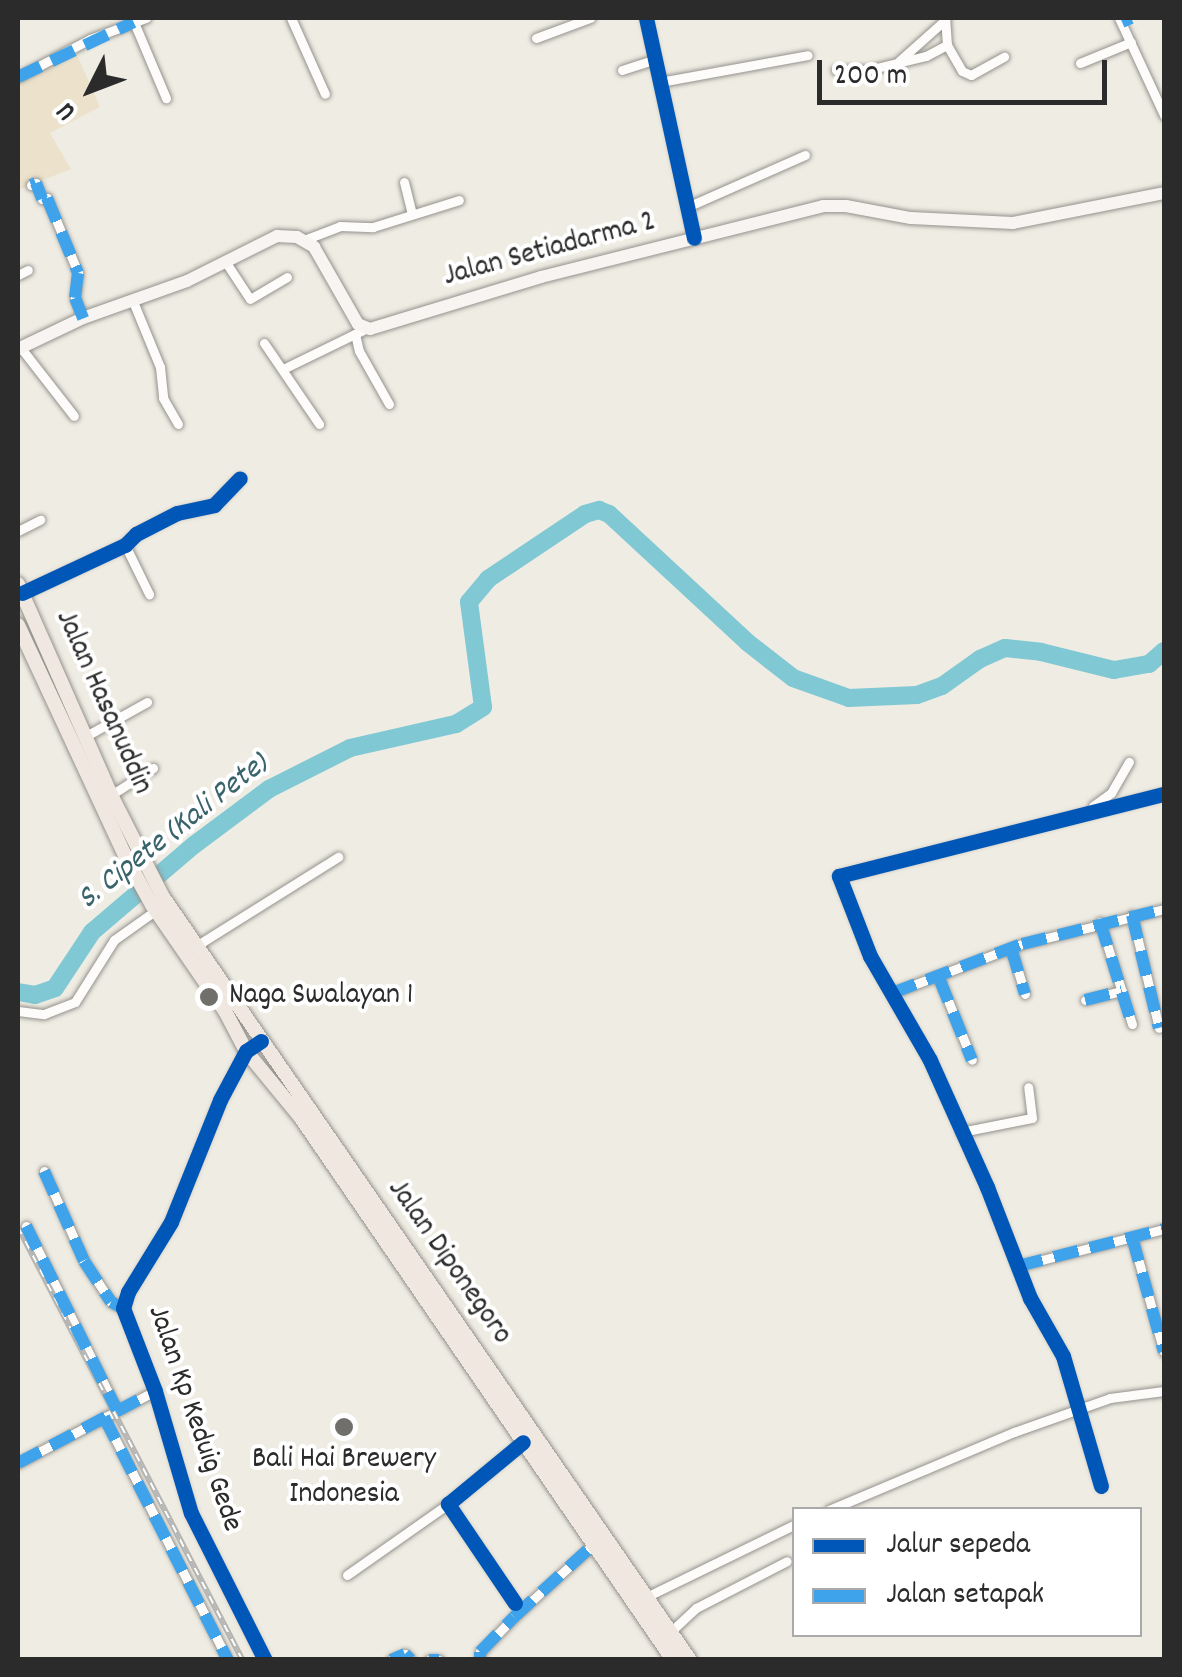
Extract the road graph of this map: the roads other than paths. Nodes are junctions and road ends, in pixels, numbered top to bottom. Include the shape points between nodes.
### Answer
1 (146, 18) edge
2 (291, 18) edge
3 (590, 18) edge
4 (646, 18) edge
5 (945, 18) edge
6 (1124, 19) edge
7 (133, 20) edge
8 (536, 38) dead end
9 (1131, 42) junction
10 (947, 45) junction
11 (808, 55) dead end
12 (1004, 56) dead end
13 (655, 59) junction
14 (896, 63) junction
15 (1080, 63) dead end
16 (622, 70) dead end
17 (836, 70) dead end
18 (18, 77) edge
19 (660, 82) junction
20 (325, 94) dead end
21 (166, 98) dead end
22 (1164, 115) edge
23 (805, 156) dead end
24 (404, 182) dead end
25 (31, 185) dead end
26 (1164, 193) edge
27 (459, 200) dead end
28 (686, 207) junction
29 (412, 213) junction
30 (694, 238) junction
31 (304, 240) junction
32 (226, 262) junction
33 (287, 277) dead end
34 (132, 298) junction
35 (83, 318) junction
36 (360, 331) junction
37 (264, 343) dead end
38 (19, 349) edge
39 (283, 369) junction
40 (389, 404) dead end
41 (74, 416) dead end
42 (178, 424) dead end
43 (319, 424) dead end
44 (240, 478) dead end
45 (40, 520) dead end
46 (18, 531) edge
47 (125, 545) junction
48 (20, 589) edge
49 (149, 594) dead end
50 (18, 624) edge
51 (148, 702) dead end
52 (86, 736) junction
53 (1130, 762) dead end
54 (153, 768) dead end
55 (1164, 794) edge
56 (111, 795) junction
57 (1086, 811) junction
58 (134, 857) junction
59 (338, 857) dead end
60 (157, 904) junction
61 (1164, 909) edge
62 (1132, 915) junction
63 (1100, 922) junction
64 (1011, 948) junction
65 (190, 950) junction
66 (940, 978) junction
67 (1122, 991) junction
68 (892, 993) junction
69 (1025, 994) dead end
70 (1085, 1000) dead end
71 (18, 1010) edge
72 (1132, 1024) dead end
73 (1159, 1028) dead end
74 (261, 1041) junction
75 (246, 1051) junction
76 (972, 1060) dead end
77 (1028, 1088) dead end
78 (961, 1132) junction
79 (44, 1171) dead end
80 (26, 1226) dead end
81 (1164, 1229) edge
82 (1132, 1237) junction
83 (1018, 1266) junction
84 (123, 1308) junction
85 (1164, 1352) edge
86 (155, 1391) junction
87 (1164, 1391) edge
88 (1082, 1408) junction
89 (117, 1410) junction
90 (104, 1417) junction
91 (522, 1442) junction
92 (18, 1464) edge
93 (1101, 1486) dead end
94 (448, 1504) junction
95 (836, 1507) edge
96 (792, 1526) edge
97 (595, 1543) junction
98 (787, 1561) dead end
99 (347, 1575) dead end
100 (641, 1600) junction
101 (515, 1603) dead end
102 (666, 1636) junction
103 (477, 1657) edge
104 (228, 1660) edge
105 (265, 1660) edge
106 (392, 1660) edge
107 (411, 1660) edge
108 (429, 1660) edge
109 (439, 1660) edge
110 (673, 1660) edge
111 (690, 1660) edge

1 - 7 street
2 - 20 street
3 - 8 street
4 - 13 street
5 - 10 street
5 - 14 street
6 - 9 street
7 - 18 street
7 - 21 street
9 - 15 street
9 - 22 street
10 - 12 street via 962,72 972,75
10 - 14 street
11 - 19 street
13 - 16 street
13 - 19 street
14 - 17 street
19 - 28 street
23 - 28 street
24 - 29 street
25 - 35 street via 46,198 78,273
26 - 30 main road, Jalan Setiadarma 2 via 1013,223 911,218 832,205
27 - 29 street
28 - 30 street
29 - 31 street
30 - 36 main road, Jalan Setiadarma 2
31 - 32 main road via 277,236
31 - 36 main road via 325,262
32 - 33 street via 250,299
32 - 34 main road
34 - 35 main road
34 - 42 street via 160,368 162,398
35 - 38 main road
36 - 39 street
36 - 40 street via 359,351
37 - 39 street
38 - 41 street
39 - 43 street
44 - 47 street via 214,505 177,512
45 - 46 street
47 - 48 street
47 - 49 street
48 - 52 highway, Jalan Hasanuddin
50 - 58 highway, Jalan Hasanuddin
51 - 52 street
52 - 56 highway, Jalan Hasanuddin
53 - 57 street via 1111,793
54 - 56 street
55 - 57 street
56 - 58 highway, Jalan Hasanuddin
57 - 68 street via 839,876
58 - 60 highway, Jalan Hasanuddin
59 - 65 street
60 - 65 highway, Jalan Diponegoro
60 - 71 street via 122,932 75,1002 55,1012
61 - 62 street
62 - 63 street
62 - 73 street
63 - 64 street
63 - 67 street
64 - 66 street
64 - 69 street
65 - 74 highway, Jalan Diponegoro
65 - 75 highway, Jalan Diponegoro
66 - 68 street
66 - 76 street
67 - 70 street
67 - 72 street
68 - 78 street
74 - 75 street, Jalan Kp Keduig Gede
74 - 100 highway, Jalan Diponegoro
75 - 84 street, Jalan Kp Keduig Gede via 202,1137 170,1222
75 - 91 highway, Jalan Diponegoro via 301,1118
77 - 78 street via 1032,1118
78 - 83 street
79 - 84 street via 84,1261 111,1302
80 - 89 street
81 - 82 street
82 - 83 street
82 - 85 street
83 - 88 street
84 - 86 street, Jalan Kp Keduig Gede
86 - 89 street
86 - 105 street, Jalan Kp Keduig Gede via 192,1513
87 - 88 street
88 - 93 street
88 - 95 street
89 - 90 street
90 - 92 street
90 - 104 street
91 - 94 street
91 - 97 highway, Jalan Diponegoro
94 - 99 street
94 - 101 street
96 - 100 street
97 - 100 highway, Jalan Diponegoro
97 - 103 street
98 - 102 street via 696,1608
100 - 102 highway, Jalan Diponegoro
102 - 110 highway, Jalan Diponegoro
102 - 111 highway, Jalan Diponegoro
106 - 107 street via 406,1654
108 - 109 street

